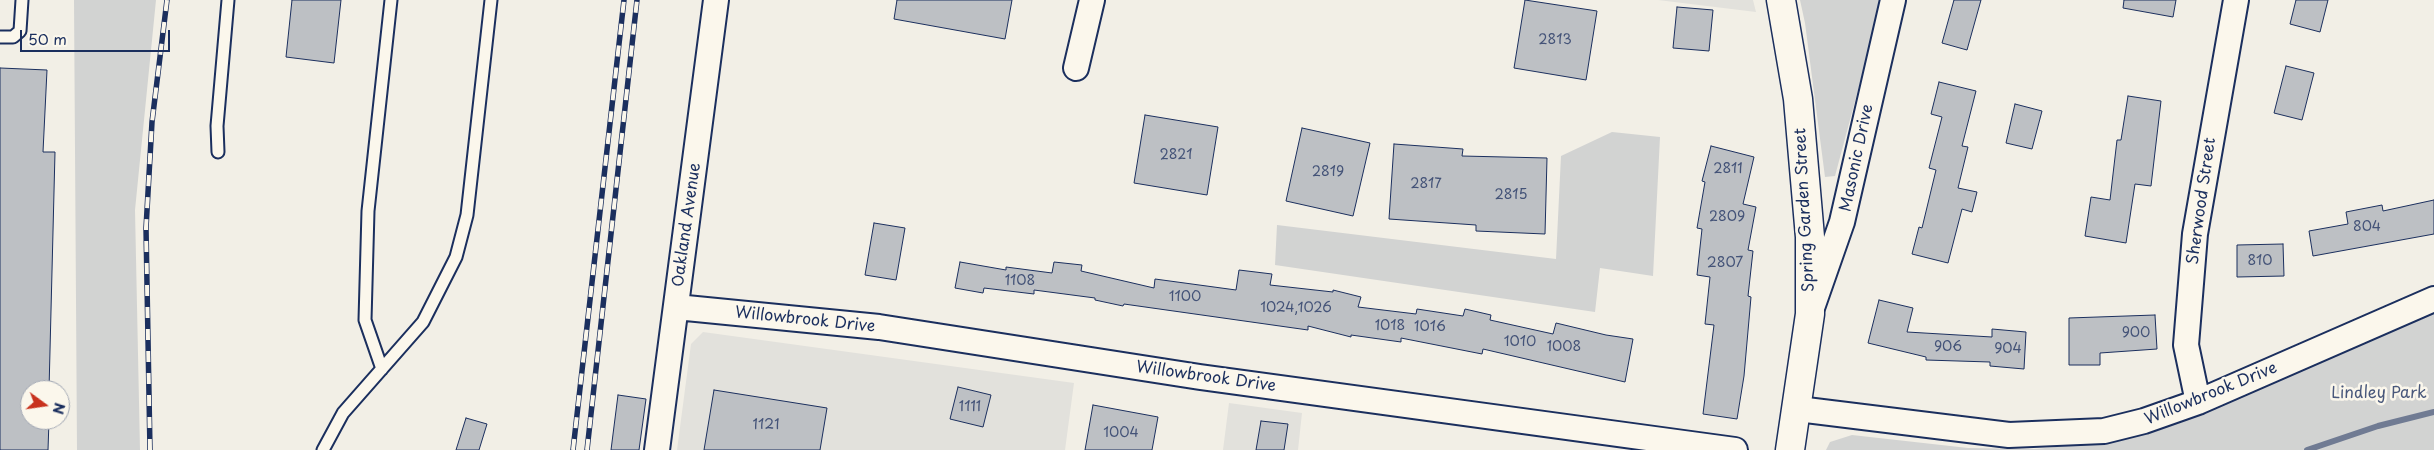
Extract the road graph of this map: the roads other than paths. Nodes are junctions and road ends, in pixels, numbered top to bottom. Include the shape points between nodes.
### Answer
1 (22, 0) edge
2 (228, 0) edge
3 (391, 0) edge
4 (491, 0) edge
5 (716, 0) edge
6 (1092, 0) edge
7 (1781, 0) edge
8 (1893, 0) edge
9 (2236, 0) edge
10 (0, 37) edge
11 (1076, 68) dead end
12 (218, 152) dead end
13 (2434, 299) edge
14 (676, 307) junction
15 (1810, 314) junction
16 (382, 369) junction
17 (2198, 402) junction
18 (1798, 409) junction
19 (323, 450) edge
20 (657, 450) edge
21 (1735, 450) edge
22 (1790, 450) edge

1 - 10 lane via 20,31 13,37
2 - 12 lane via 217,126
3 - 16 lane via 368,211 364,320
4 - 16 lane via 467,215 456,257 423,322
5 - 14 street, Oakland Avenue
6 - 11 street
7 - 15 main road, Spring Garden Street via 1801,120 1810,237
8 - 15 street, Masonic Drive via 1842,222
9 - 17 street, Sherwood Street via 2195,234 2186,345
13 - 17 street, Willowbrook Drive
14 - 20 street, Oakland Avenue
14 - 21 street, Willowbrook Drive via 879,327 1209,378
15 - 18 main road, Spring Garden Street
16 - 19 lane via 343,414
17 - 18 street, Willowbrook Drive via 2104,431 2009,435
18 - 22 main road, Spring Garden Street

